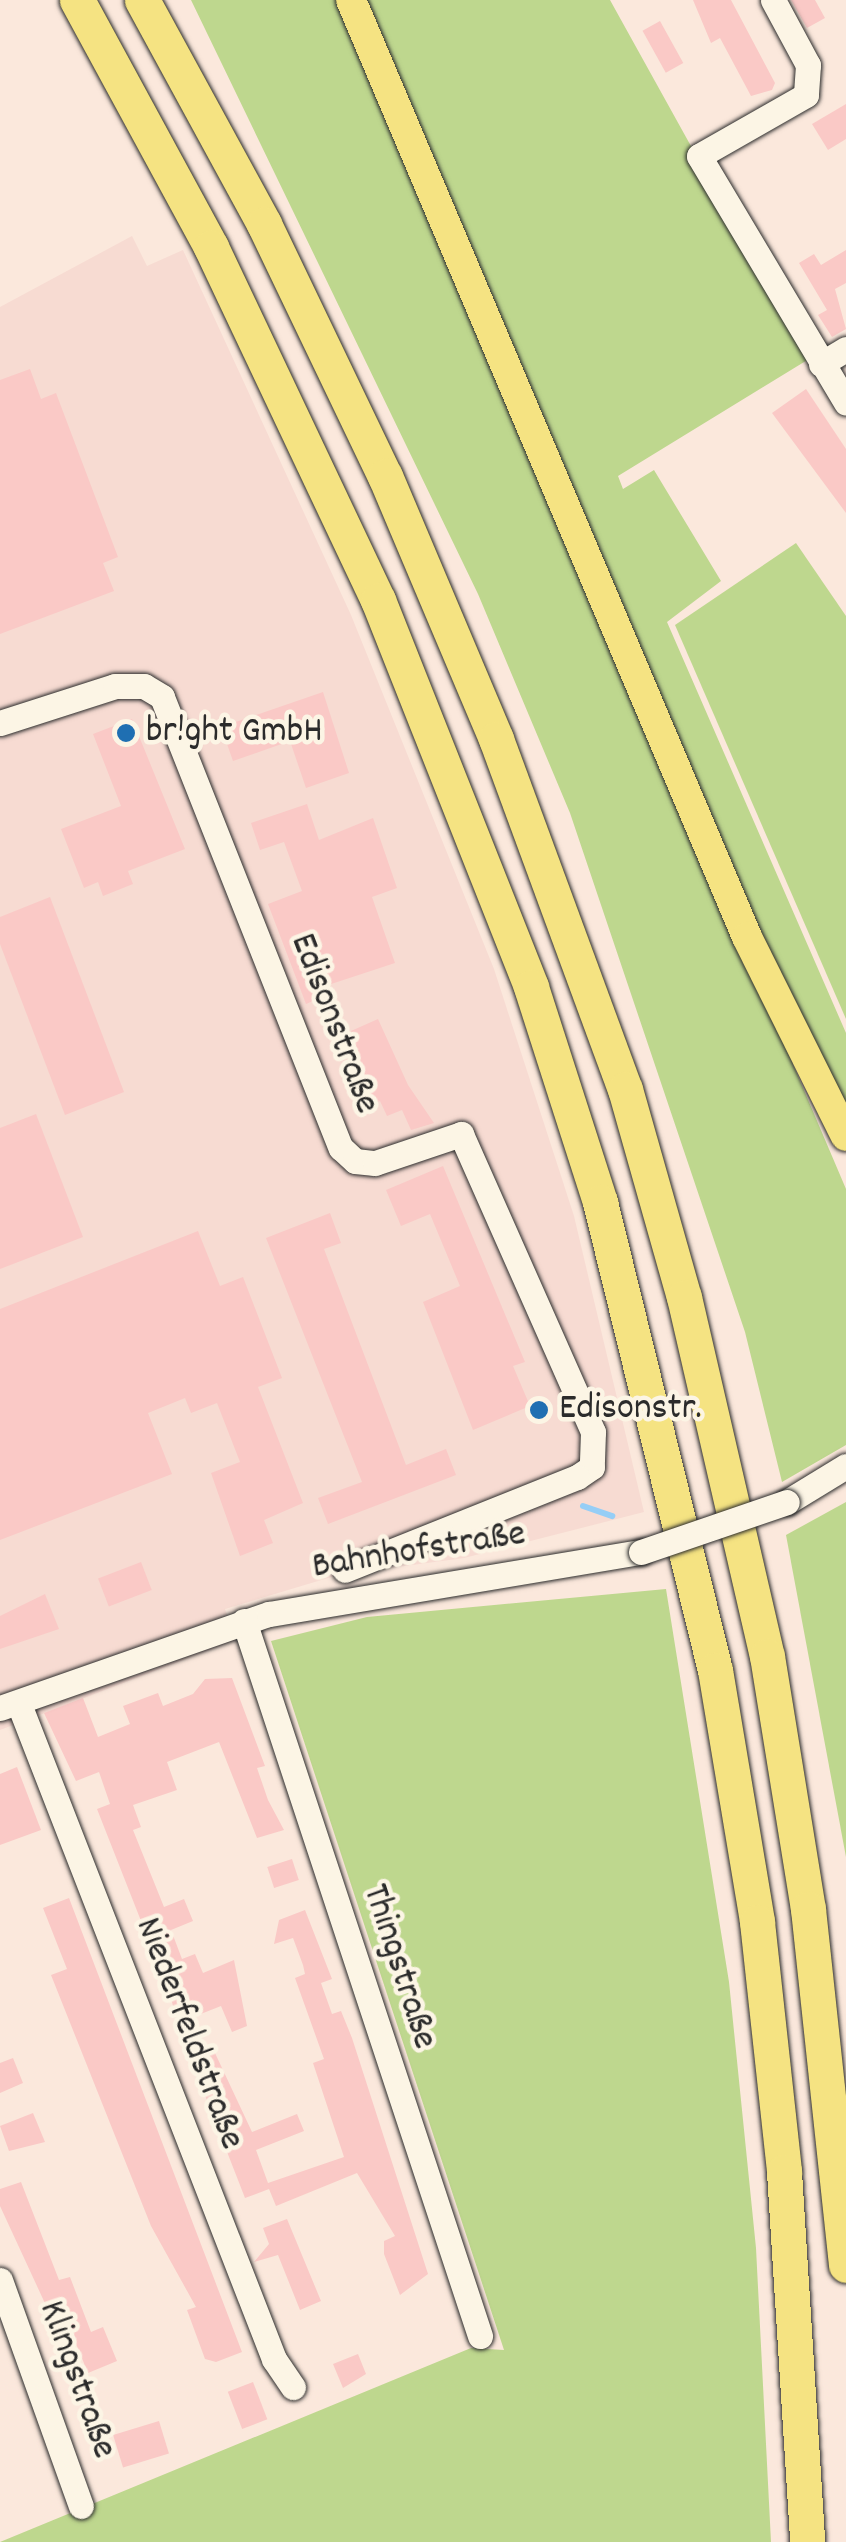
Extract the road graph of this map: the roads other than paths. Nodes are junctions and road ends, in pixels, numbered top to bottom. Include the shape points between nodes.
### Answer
1 (78, 0) edge
2 (142, 0) edge
3 (351, 0) edge
4 (773, 0) edge
5 (846, 349) edge
6 (821, 364) junction
7 (846, 403) edge
8 (0, 723) edge
9 (846, 1136) edge
10 (595, 1454) joint
11 (846, 1466) edge
12 (345, 1570) dead end
13 (244, 1621) junction
14 (10, 1706) edge
15 (846, 2265) edge
16 (0, 2280) edge
17 (480, 2336) dead end
18 (293, 2387) dead end
19 (81, 2506) dead end
20 (806, 2542) edge

1 - 20 highway via 211,247 378,600 531,986 605,1220 715,1670 757,1922 785,2189
2 - 15 highway via 264,224 384,476 503,758 625,1090 684,1297 767,1656 808,1909
3 - 9 main road via 747,936
4 - 6 street via 808,65 806,94 699,156
5 - 6 street
6 - 7 street
8 - 10 street, Edisonstraße via 114,686 144,686 162,698 341,1148 355,1162 374,1163 461,1134 586,1415
10 - 12 street, Bahnhofstraße via 577,1478
11 - 13 street, Bahnhofstraße, bridge via 787,1502 641,1552
13 - 14 street, Bahnhofstraße
13 - 17 street, Thingstraße
14 - 18 street, Niederfeldstraße via 274,2359
16 - 19 street, Klingstraße

